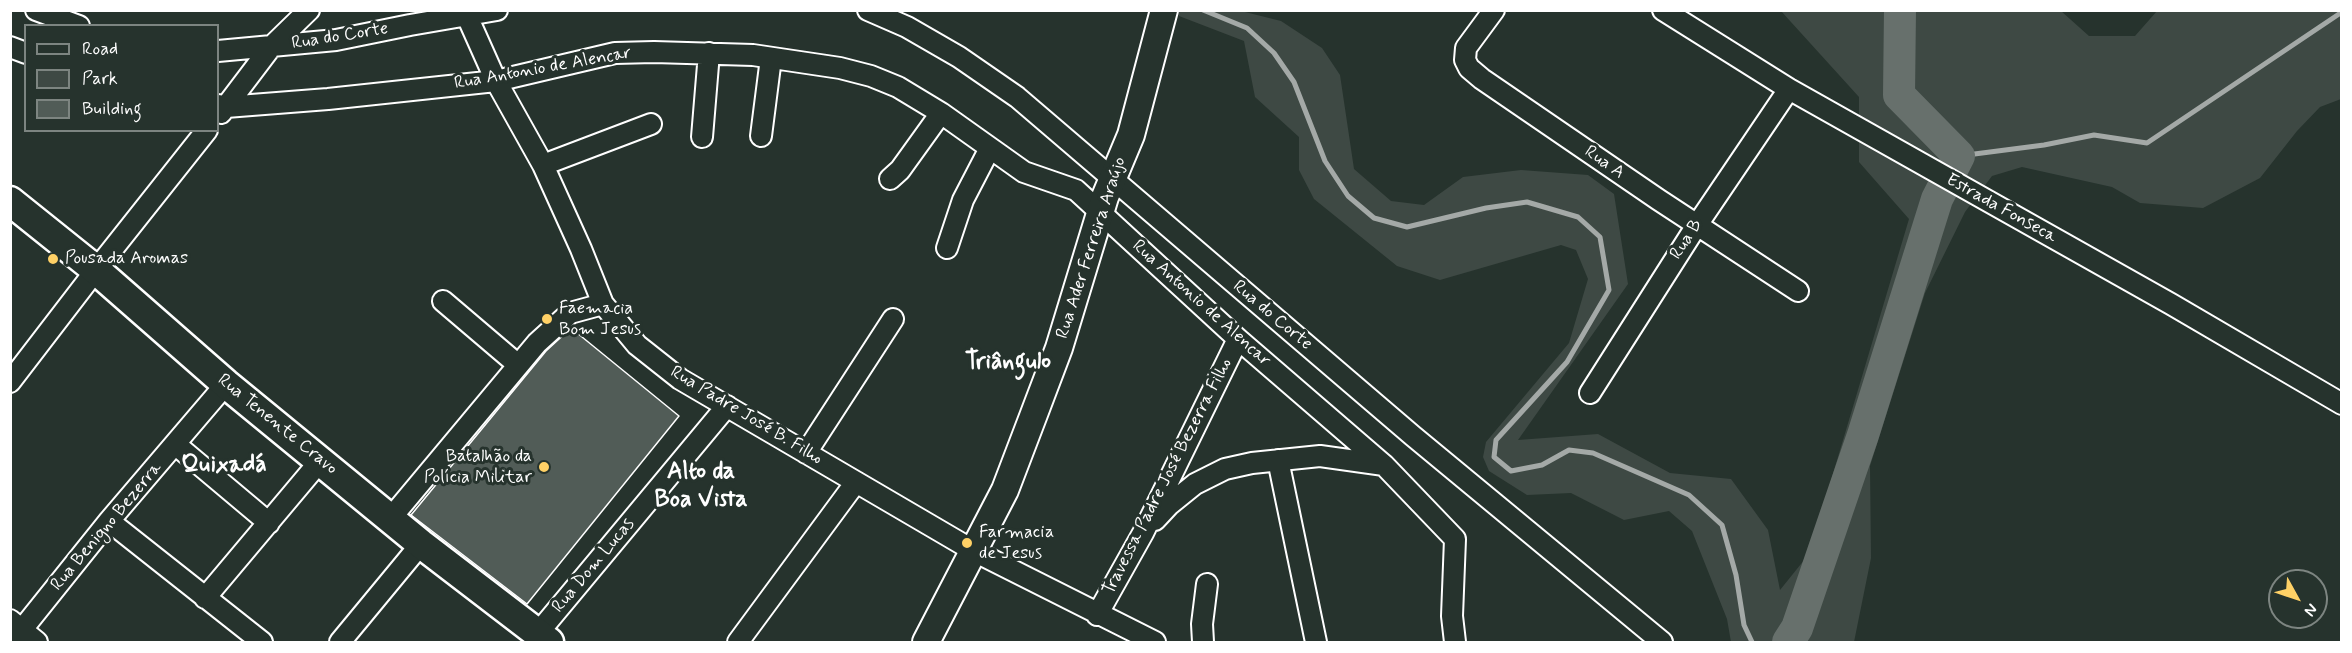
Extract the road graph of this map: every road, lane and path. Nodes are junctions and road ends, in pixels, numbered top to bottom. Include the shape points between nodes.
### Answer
1 (36, 10) edge
2 (497, 10) edge
3 (868, 10) edge
4 (1164, 10) edge
5 (1494, 10) edge
6 (1663, 10) edge
7 (299, 14) edge
8 (467, 16) junction
9 (56, 21) edge
10 (272, 46) junction
11 (219, 51) edge
12 (709, 52) junction
13 (771, 58) junction
14 (496, 81) junction
15 (1789, 89) junction
16 (220, 110) edge
17 (941, 113) junction
18 (651, 124) dead end
19 (205, 132) edge
20 (761, 136) dead end
21 (702, 137) dead end
22 (990, 148) junction
23 (543, 165) junction
24 (890, 179) dead end
25 (1113, 181) junction
26 (10, 201) edge
27 (1101, 213) junction
28 (1696, 225) junction
29 (947, 248) dead end
30 (96, 270) junction
31 (1798, 291) dead end
32 (443, 301) dead end
33 (603, 304) junction
34 (893, 319) dead end
35 (1238, 339) junction
36 (517, 364) junction
37 (10, 382) edge
38 (226, 384) junction
39 (1590, 393) dead end
40 (2342, 404) edge
41 (727, 406) junction
42 (175, 444) junction
43 (806, 453) junction
44 (321, 460) junction
45 (1278, 460) junction
46 (1384, 465) junction
47 (856, 482) junction
48 (390, 519) junction
49 (109, 521) junction
50 (269, 523) junction
51 (1143, 533) junction
52 (421, 544) junction
53 (974, 551) junction
54 (1207, 584) dead end
55 (205, 598) junction
56 (1097, 615) junction
57 (20, 634) edge
58 (251, 639) edge
59 (539, 639) edge
60 (340, 642) edge
61 (738, 642) edge
62 (926, 642) edge
63 (1155, 642) edge
64 (1203, 642) edge
65 (1316, 642) edge
66 (1455, 642) edge
67 (1662, 642) edge

1 - 9 street
2 - 8 street, Rua do Corte
3 - 25 street, Rua do Corte via 959,57 1017,97
4 - 25 street, Rua Ader Ferreira Araújo via 1131,135
5 - 28 street, Rua A via 1466,48 1469,68
6 - 15 street, Estrada Fonseca
7 - 10 street
8 - 10 street, Rua do Corte via 336,40
8 - 14 street, Rua Padre José B. Filho
10 - 11 street, Rua do Corte
10 - 16 street
12 - 13 street, Rua Antonio de Alencar
12 - 14 street, Rua Antonio de Alencar via 615,53
12 - 21 street
13 - 17 street, Rua Antonio de Alencar via 871,76
13 - 20 street
14 - 16 street, Rua Antonio de Alencar
14 - 23 street, Rua Padre José B. Filho
15 - 28 street, Rua B
15 - 40 street, Estrada Fonseca
17 - 22 street, Rua Antonio de Alencar
17 - 24 street
18 - 23 street
19 - 30 street
22 - 27 street, Rua Antonio de Alencar via 1024,172 1076,190
22 - 29 street via 963,200
23 - 33 street, Rua Padre José B. Filho
25 - 27 street, Rua Ader Ferreira Araújo
25 - 67 street, Rua do Corte
26 - 30 main road, Rua Tenente Cravo
27 - 35 street, Rua Antonio de Alencar
27 - 53 street, Rua Ader Ferreira Araújo via 1059,348 1005,490
28 - 31 street, Rua A
28 - 39 street, Rua B
30 - 37 street
30 - 38 main road, Rua Tenente Cravo
32 - 36 street
33 - 36 street via 570,313
33 - 41 street, Rua Padre José B. Filho via 650,356
34 - 43 street
35 - 46 street, Rua Antonio de Alencar
35 - 51 street, Travessa Padre José Bezerra Filho
36 - 48 street
38 - 42 street, Rua Benigno Bezerra
38 - 44 main road, Rua Tenente Cravo
41 - 43 street, Rua Padre José B. Filho
41 - 59 street, Rua Dom Lucas
42 - 49 street, Rua Benigno Bezerra
42 - 50 street
43 - 47 street, Rua Padre José B. Filho
44 - 48 main road, Rua Tenente Cravo
44 - 50 street
45 - 46 street via 1320,456
45 - 51 street via 1209,475 1169,505
45 - 65 street
46 - 66 street, Rua Antonio de Alencar via 1455,539
47 - 53 street, Rua Padre José B. Filho
47 - 61 street
48 - 52 main road, Rua Tenente Cravo
49 - 55 street
49 - 57 street, Rua Benigno Bezerra
50 - 55 street
51 - 56 street, Travessa Padre José Bezerra Filho
52 - 59 main road, Rua Tenente Cravo
52 - 60 street
53 - 56 street, Rua Padre José B. Filho
53 - 62 street, Rua Ader Ferreira Araújo
54 - 64 street
55 - 58 street
56 - 63 street, Rua Padre José B. Filho

